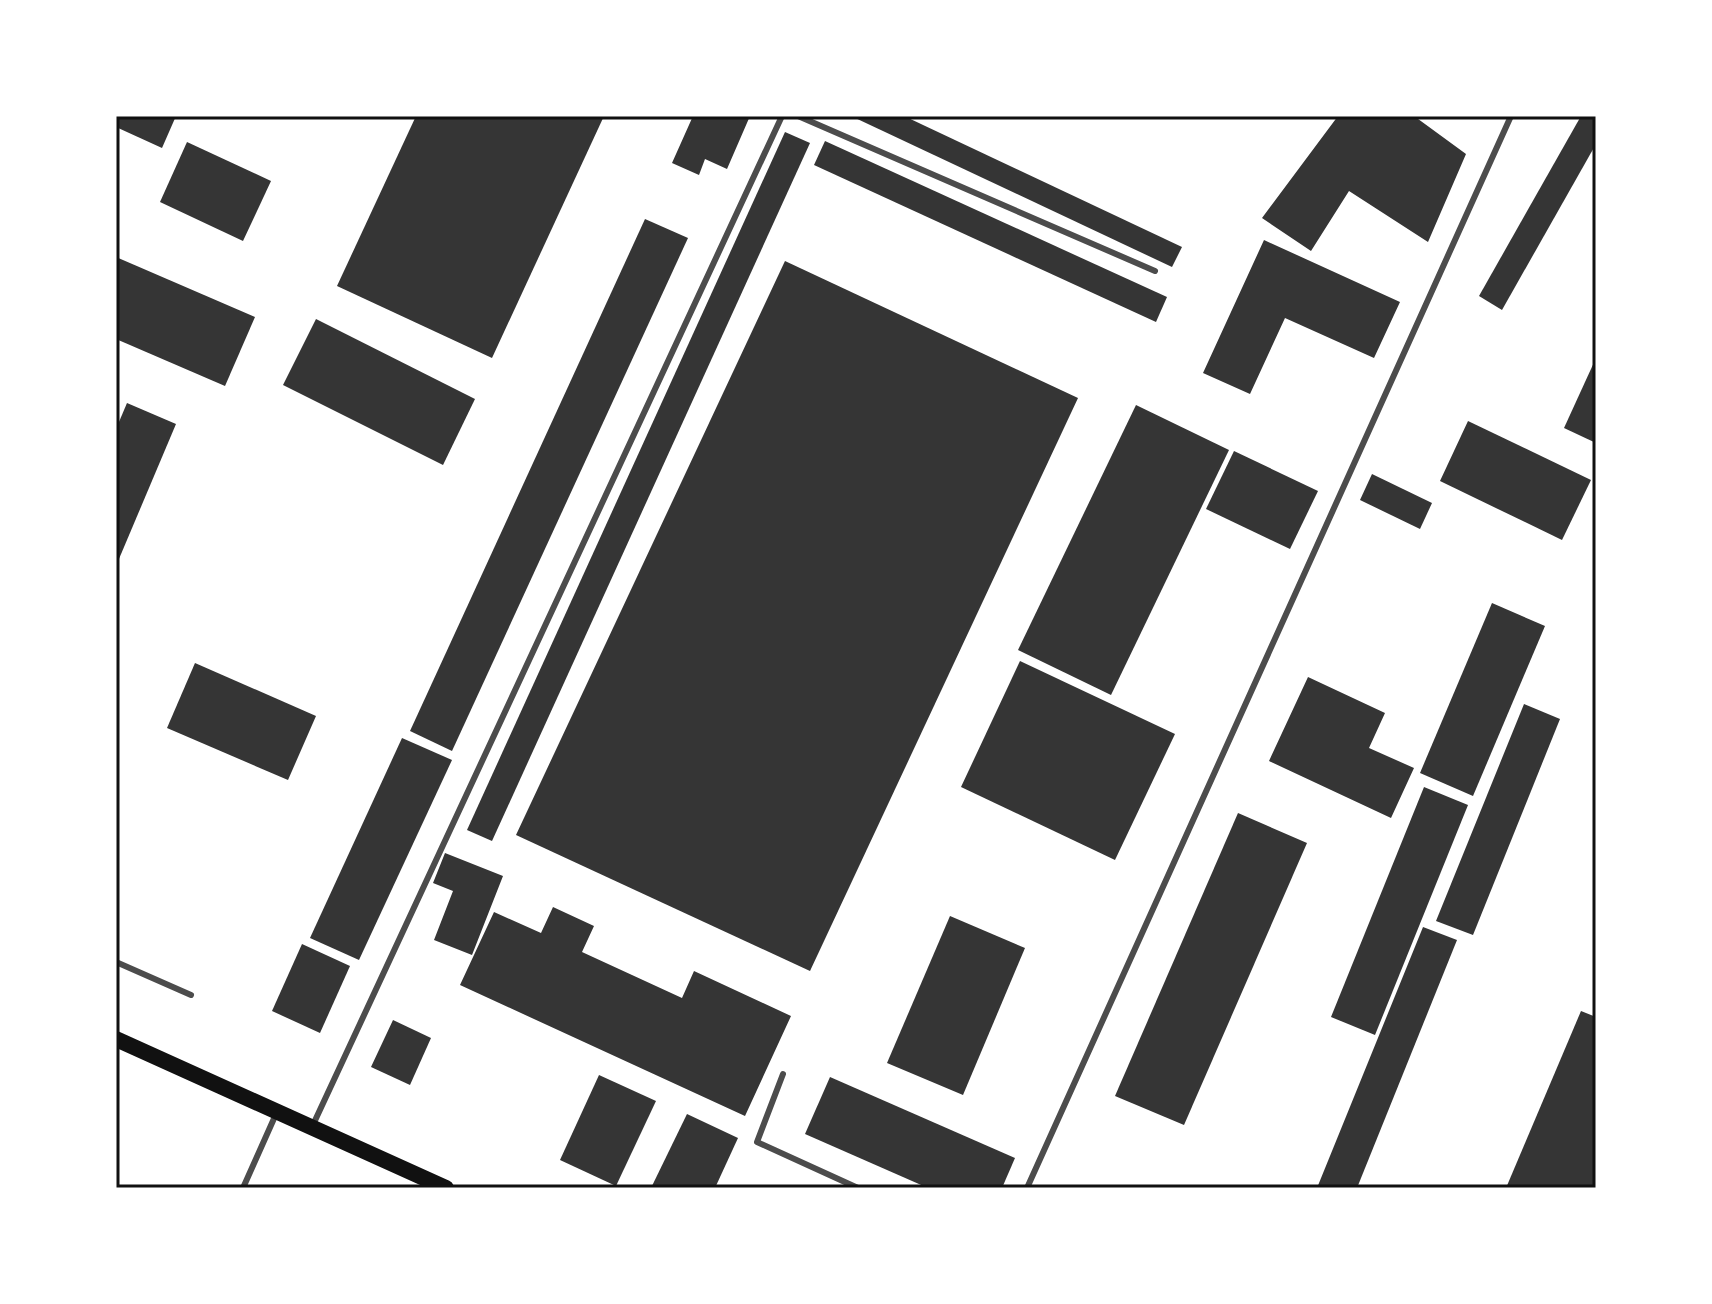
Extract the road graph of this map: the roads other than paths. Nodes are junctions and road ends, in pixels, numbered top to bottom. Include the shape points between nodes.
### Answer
1 (782, 116) edge
2 (798, 116) edge
3 (1511, 116) edge
4 (1155, 271) dead end
5 (116, 962) edge
6 (191, 995) dead end
7 (116, 1039) edge
8 (783, 1074) dead end
9 (277, 1111) junction
10 (312, 1127) junction
11 (243, 1188) edge
12 (446, 1188) edge
13 (858, 1188) edge
14 (1027, 1188) edge

1 - 10 lane
2 - 4 lane
3 - 14 lane
5 - 6 lane
7 - 9 main road
8 - 13 lane via 757,1142
9 - 10 main road
9 - 11 lane
10 - 12 main road

